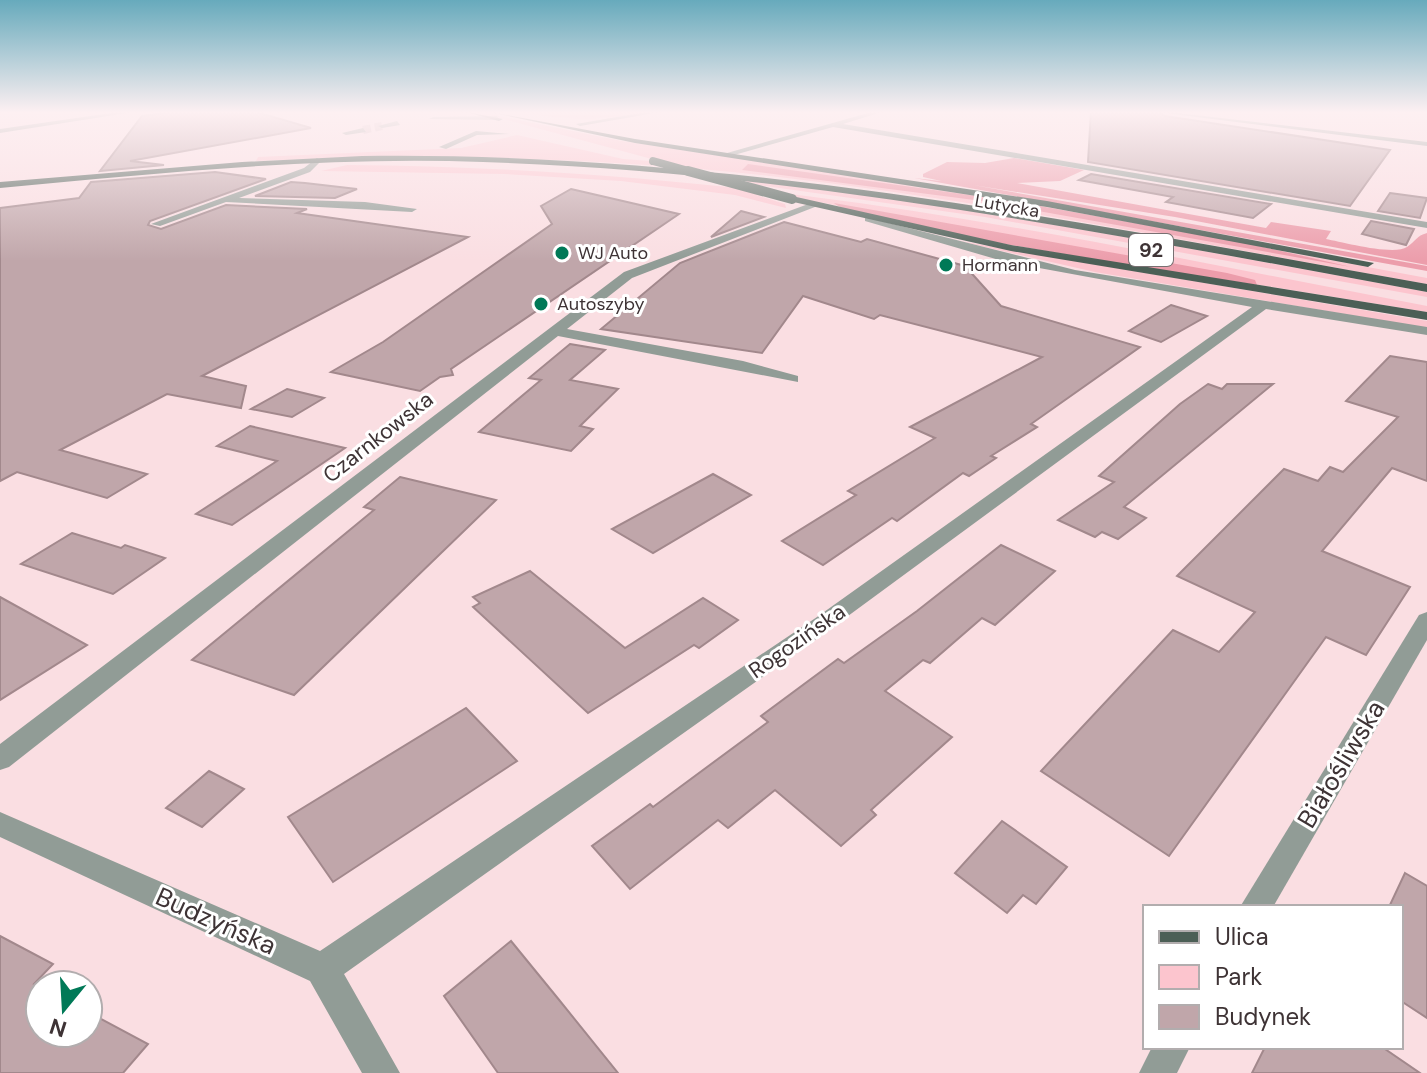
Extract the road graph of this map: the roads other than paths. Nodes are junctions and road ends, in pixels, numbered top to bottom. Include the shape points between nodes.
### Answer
1 (317, 161) joint
2 (339, 161) edge
3 (534, 161) edge
4 (653, 161) edge
5 (764, 161) edge
6 (1049, 161) edge
7 (0, 185) edge
8 (224, 199) junction
9 (815, 205) junction
10 (412, 209) dead end
11 (869, 219) junction
12 (156, 224) dead end
13 (1427, 225) edge
14 (1375, 264) dead end
15 (1427, 288) edge
16 (1427, 301) edge
17 (1265, 304) junction
18 (1427, 316) edge
19 (554, 331) junction
20 (1427, 331) edge
21 (793, 379) dead end
22 (1427, 620) edge
23 (0, 759) edge
24 (0, 824) edge
25 (1257, 905) edge
26 (322, 969) junction
27 (1171, 1049) edge
28 (382, 1073) edge
29 (1157, 1073) edge

1 - 7 main road, Lutycka / 92
1 - 8 street via 307,170
2 - 16 main road, Lutycka / 92 via 573,171 822,195
3 - 15 main road, Lutycka / 92 via 787,181 1009,213
4 - 9 main road, bridge
5 - 14 main road via 1047,204
6 - 13 street
8 - 10 street
8 - 12 street
9 - 11 main road
9 - 19 street, Czarnkowska via 628,275
11 - 17 street via 1002,256
11 - 18 main road via 1080,260
17 - 20 street
17 - 26 street, Rogozińska via 825,622
19 - 21 street
19 - 23 street, Czarnkowska
22 - 25 street, Białośliwska
24 - 26 street, Budzyńska
26 - 28 street
27 - 29 street

